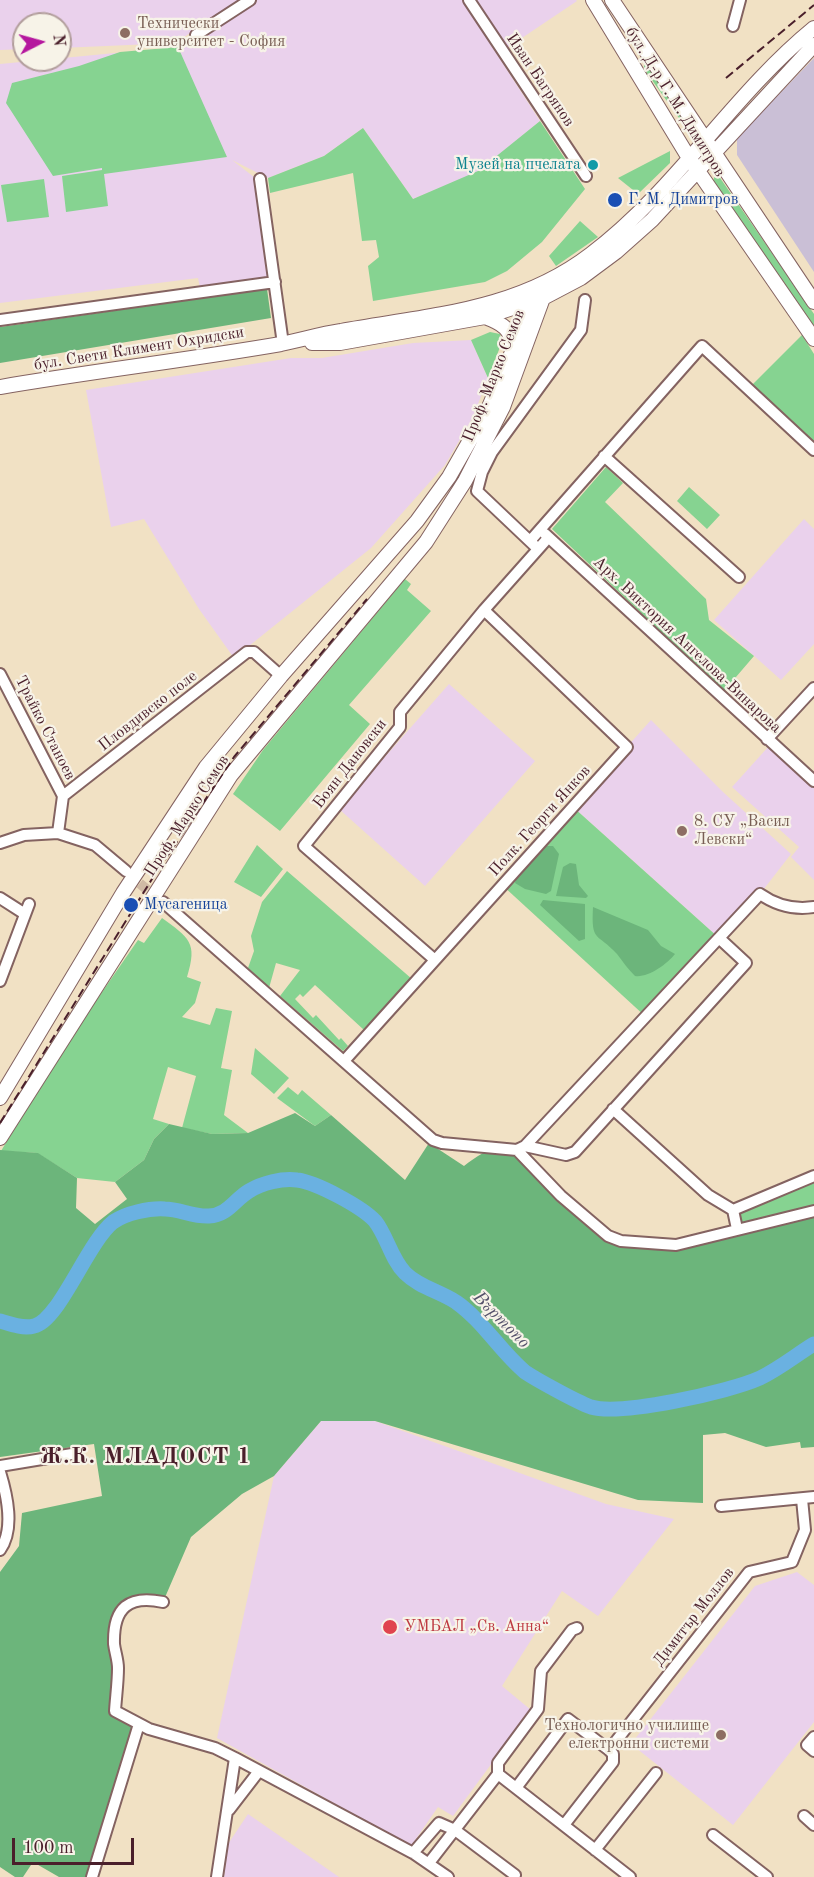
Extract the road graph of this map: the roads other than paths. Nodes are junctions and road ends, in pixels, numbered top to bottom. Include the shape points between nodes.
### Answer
1 (250, 0) edge
2 (469, 0) edge
3 (593, 0) edge
4 (612, 0) edge
5 (740, 0) edge
6 (733, 26) dead end
7 (814, 28) edge
8 (196, 35) dead end
9 (814, 45) edge
10 (710, 146) junction
11 (693, 164) junction
12 (586, 176) dead end
13 (260, 179) dead end
14 (275, 282) junction
15 (539, 292) junction
16 (585, 300) dead end
17 (814, 302) edge
18 (485, 317) junction
19 (0, 320) edge
20 (814, 339) edge
21 (283, 344) junction
22 (512, 353) junction
23 (0, 387) edge
24 (814, 450) edge
25 (604, 456) junction
26 (417, 521) junction
27 (540, 530) junction
28 (431, 533) junction
29 (548, 538) junction
30 (534, 545) junction
31 (739, 577) dead end
32 (484, 610) junction
33 (0, 674) edge
34 (280, 676) junction
35 (814, 688) edge
36 (767, 739) junction
37 (814, 781) edge
38 (63, 796) junction
39 (58, 833) junction
40 (0, 843) edge
41 (126, 872) tunnel mouth
42 (0, 898) edge
43 (163, 902) tunnel mouth
44 (814, 907) edge
45 (719, 938) junction
46 (435, 960) junction
47 (0, 981) edge
48 (344, 1061) junction
49 (0, 1098) edge
50 (613, 1109) junction
51 (0, 1138) edge
52 (521, 1148) junction
53 (814, 1176) edge
54 (733, 1210) junction
55 (814, 1211) edge
56 (737, 1229) junction
57 (78, 1453) dead end
58 (0, 1466) edge
59 (0, 1472) edge
60 (814, 1497) edge
61 (802, 1499) junction
62 (721, 1506) dead end
63 (810, 1532) edge
64 (0, 1550) edge
65 (164, 1602) dead end
66 (578, 1628) dead end
67 (139, 1724) junction
68 (814, 1737) edge
69 (814, 1751) edge
70 (611, 1752) junction
71 (235, 1758) junction
72 (260, 1771) junction
73 (656, 1773) dead end
74 (498, 1774) junction
75 (516, 1788) junction
76 (227, 1812) junction
77 (804, 1816) dead end
78 (564, 1825) junction
79 (814, 1825) edge
80 (455, 1830) junction
81 (713, 1835) dead end
82 (595, 1850) junction
83 (413, 1853) junction
84 (429, 1863) junction
85 (515, 1875) dead end
86 (92, 1877) edge
87 (217, 1877) edge
88 (448, 1877) edge
89 (630, 1877) edge
90 (766, 1877) edge

1 - 8 street
2 - 12 street, Иван Багрянов
3 - 11 main road, бул. Д-р Г. М. Димитров
4 - 10 main road, бул. Д-р Г. М. Димитров
5 - 6 street
7 - 10 main road
9 - 10 main road
10 - 11 main road, бул. Свети Климент Охридски
10 - 17 main road, бул. Д-р Г. М. Димитров
11 - 15 main road, бул. Свети Климент Охридски via 620,231
11 - 20 main road, бул. Д-р Г. М. Димитров
13 - 14 street
14 - 19 street
14 - 21 street
15 - 18 main road, бул. Свети Климент Охридски
15 - 21 main road, бул. Свети Климент Охридски via 457,313
15 - 22 main road, Проф. Марко Семов
15 - 28 main road, Проф. Марко Семов via 503,407 485,445
16 - 30 street via 580,330 492,452 477,491
18 - 21 main road, бул. Свети Климент Охридски via 340,343
18 - 22 main road via 509,331
21 - 23 main road, бул. Свети Климент Охридски
22 - 26 main road, Проф. Марко Семов via 473,436
24 - 25 street, Боян Дановски via 702,346
25 - 27 street, Боян Дановски
25 - 31 street
26 - 28 main road
26 - 34 main road, Проф. Марко Семов
27 - 29 street, Арх. Виктория Ангелова-Винарова
27 - 30 street, Боян Дановски
28 - 51 main road, Проф. Марко Семов via 231,775
29 - 30 street, Боян Дановски
29 - 36 street, Арх. Виктория Ангелова-Винарова
30 - 32 street, Боян Дановски
32 - 46 street, Боян Дановски via 400,712 400,726 304,846
32 - 46 street, Полк. Георги Янков via 627,747
33 - 38 street, Трайко Станоев
34 - 38 street, Пловдивско поле via 254,652 247,652
34 - 49 main road, Проф. Марко Семов via 196,782 123,893
35 - 36 street
36 - 37 street, Арх. Виктория Ангелова-Винарова
38 - 39 street
39 - 40 street via 24,835
39 - 41 street via 95,845
42 - 47 street via 27,909
43 - 48 street
44 - 45 street via 797,909 772,903 760,894
45 - 50 street via 746,963
45 - 52 street
46 - 48 street, Полк. Георги Янков
48 - 52 street via 433,1140
50 - 52 street via 574,1152 566,1155
50 - 54 street via 708,1195
52 - 56 street via 576,1209 608,1236 621,1241 676,1245
53 - 54 street
54 - 56 street
55 - 56 street
57 - 58 street
59 - 64 street via 8,1530
60 - 61 street
61 - 62 street
61 - 63 street, Димитър Моллов
63 - 70 street, Димитър Моллов via 792,1562 749,1572
65 - 67 street via 142,1598 125,1606 115,1629 115,1711
66 - 74 street via 572,1630 541,1671 538,1709 498,1763
67 - 71 street
67 - 86 street
68 - 69 street via 807,1745
70 - 75 street via 568,1719
70 - 78 street, Димитър Моллов via 613,1762
71 - 72 street
71 - 76 street
72 - 76 street
72 - 83 street
73 - 82 street
74 - 75 street
74 - 80 street
75 - 78 street
76 - 87 street
77 - 79 street
78 - 82 street
80 - 83 street via 438,1823
80 - 84 street
80 - 85 street
81 - 90 street
82 - 89 street
83 - 84 street
84 - 88 street

